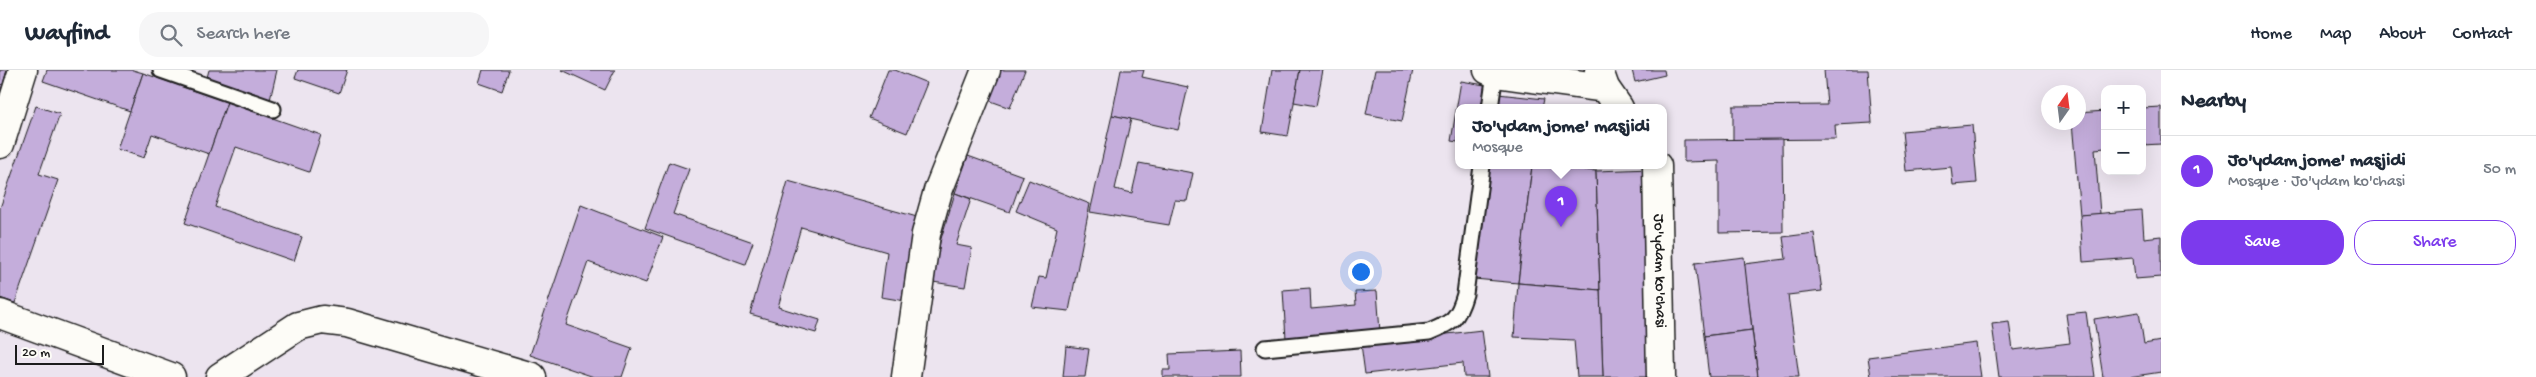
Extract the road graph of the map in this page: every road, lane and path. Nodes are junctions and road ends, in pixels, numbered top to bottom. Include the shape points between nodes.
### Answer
1 (23, 70) edge
2 (161, 70) edge
3 (986, 70) edge
4 (1491, 72) edge
5 (1607, 89) edge
6 (1490, 104) edge
7 (273, 109) dead end
8 (0, 144) edge
9 (1482, 169) edge
10 (1657, 169) edge
11 (0, 314) edge
12 (1265, 348) dead end
13 (171, 377) edge
14 (220, 377) edge
15 (532, 377) edge
16 (906, 377) edge
17 (1660, 377) edge

1 - 8 street
2 - 7 lane
3 - 16 street via 938,192 926,234
4 - 5 street
4 - 6 lane
9 - 12 lane via 1465,294 1460,310 1450,323 1429,332
10 - 17 street, Jo'ydam ko'chasi
11 - 13 street
14 - 15 street via 298,326 322,320 347,323

